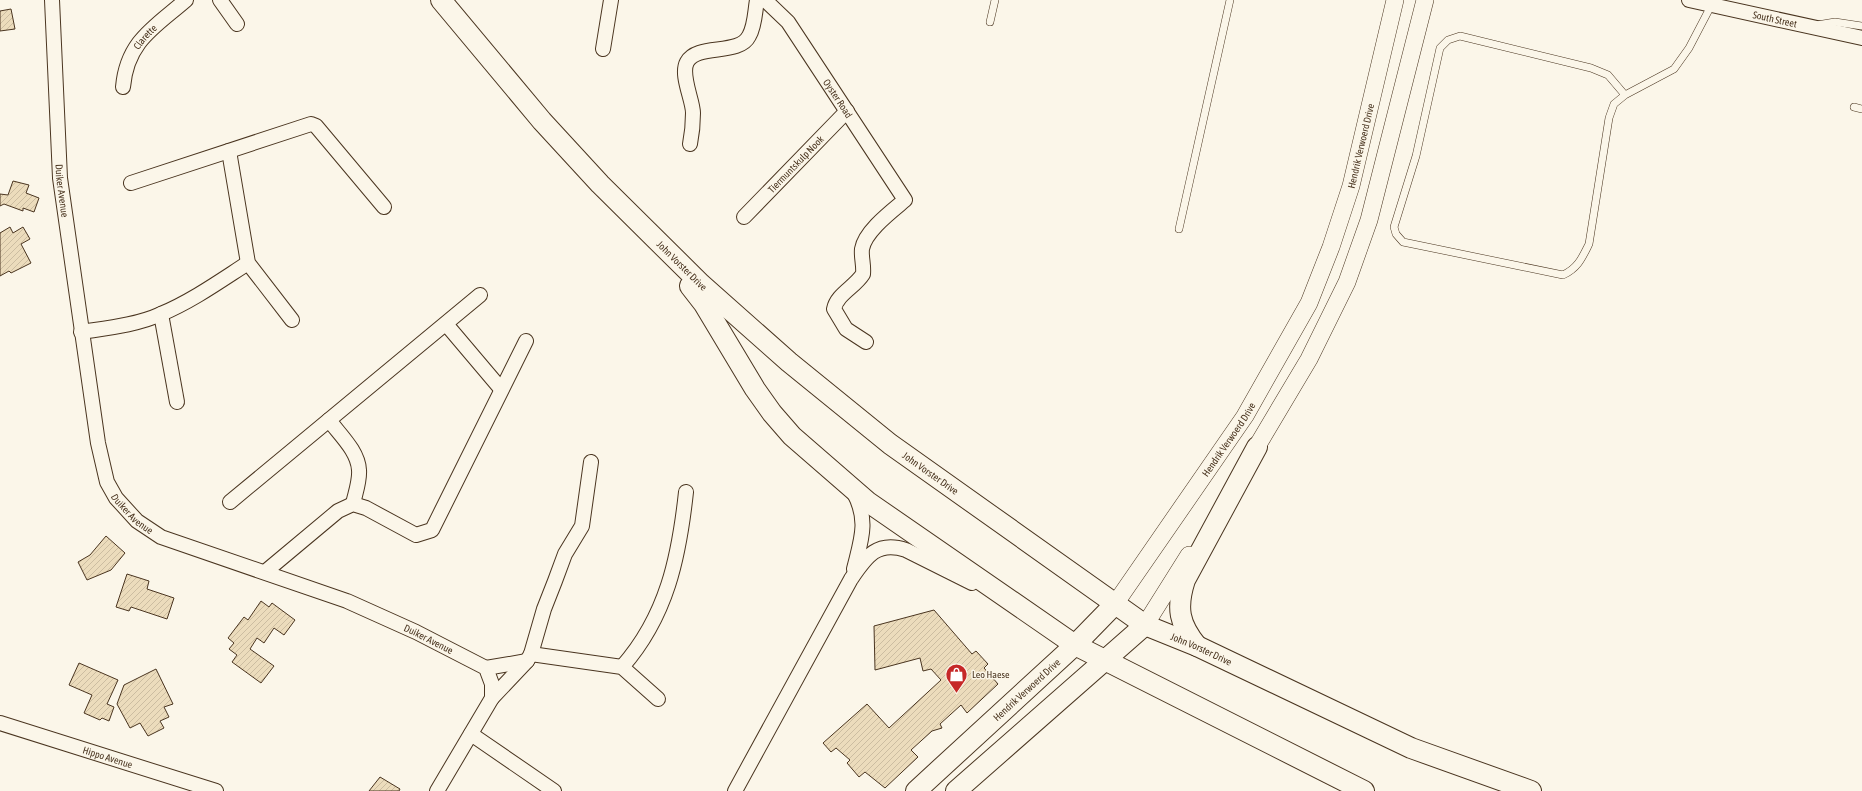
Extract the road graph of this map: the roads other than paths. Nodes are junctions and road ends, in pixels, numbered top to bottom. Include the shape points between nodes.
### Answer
1 (52, 0) edge
2 (186, 0) edge
3 (220, 0) edge
4 (431, 0) edge
5 (440, 0) edge
6 (611, 0) edge
7 (757, 0) edge
8 (765, 0) edge
9 (995, 0) edge
10 (1230, 0) edge
11 (1395, 0) edge
12 (1425, 0) edge
13 (1689, 0) edge
14 (1712, 2) edge
15 (990, 22) dead end
16 (237, 24) dead end
17 (1862, 26) edge
18 (1810, 27) junction
19 (1862, 38) edge
20 (603, 49) dead end
21 (123, 87) dead end
22 (1625, 95) junction
23 (1854, 107) dead end
24 (1862, 109) edge
25 (847, 111) junction
26 (690, 144) dead end
27 (230, 151) junction
28 (131, 183) dead end
29 (384, 207) dead end
30 (744, 217) dead end
31 (1179, 229) dead end
32 (248, 263) junction
33 (480, 295) dead end
34 (160, 314) junction
35 (292, 320) dead end
36 (446, 324) junction
37 (81, 332) junction
38 (526, 341) dead end
39 (866, 342) dead end
40 (501, 389) junction
41 (177, 402) dead end
42 (329, 420) junction
43 (1257, 448) junction
44 (591, 462) dead end
45 (686, 492) dead end
46 (854, 492) junction
47 (230, 502) dead end
48 (353, 504) junction
49 (265, 572) junction
50 (851, 579) junction
51 (1115, 604) junction
52 (1022, 609) junction
53 (1145, 625) junction
54 (1075, 645) junction
55 (1197, 646) junction
56 (529, 657) junction
57 (1104, 661) junction
58 (622, 667) junction
59 (486, 668) junction
60 (492, 698) junction
61 (658, 699) dead end
62 (0, 723) edge
63 (471, 734) junction
64 (216, 791) edge
65 (437, 791) edge
66 (554, 791) edge
67 (735, 791) edge
68 (916, 791) edge
69 (956, 791) edge
70 (1364, 791) edge
71 (1531, 791) edge

1 - 37 street, Duiker Avenue via 60,178
2 - 21 street, Clarette via 144,34 126,70
3 - 16 street
4 - 46 main road, John Vorster Drive via 536,125 594,189 692,288 772,413 792,436
5 - 51 main road, John Vorster Drive via 542,121 600,184 701,284 789,362 890,444
6 - 20 street
7 - 26 street via 752,29 746,40 737,45 695,55 687,62 686,80 693,112
8 - 25 street, Oyster Road via 788,22
9 - 15 lane
10 - 31 lane
11 - 51 street, Hendrik Verwoerd Drive via 1351,186 1309,303 1245,416
12 - 43 street via 1369,220 1349,275 1309,359
13 - 14 street, South Street
14 - 18 street, South Street
14 - 22 lane via 1689,48 1674,69
17 - 18 lane via 1835,22
18 - 19 street, South Street
22 - 22 lane via 1614,104 1589,244 1573,271 1563,275 1430,248 1403,242 1396,234 1394,227 1416,156 1434,66 1440,48 1448,40 1460,36 1591,68 1608,75
23 - 24 lane
25 - 30 street, Tiermuntskulp Nook
25 - 39 street, Oyster Road via 906,200 886,216 867,237 862,247 863,274 836,302 834,309 846,329
27 - 28 street
27 - 29 street via 312,124
27 - 32 street
32 - 34 street via 206,290
32 - 35 street
33 - 36 street
34 - 37 street
34 - 41 street
36 - 40 street
36 - 42 street
37 - 49 street, Duiker Avenue via 98,443 107,482 116,498 137,521 161,537
38 - 40 street
40 - 48 street via 432,530 416,535 366,508
42 - 47 street
42 - 48 street via 358,462 360,472
43 - 53 street
43 - 55 main road via 1185,580 1180,594 1183,627
44 - 56 street via 582,526 563,561
45 - 58 street via 682,537 670,583 635,653
46 - 50 street via 861,505 864,523
46 - 52 main road, John Vorster Drive
48 - 49 street via 338,511
49 - 59 street, Duiker Avenue via 346,602 416,632
50 - 52 street via 862,562 872,553 885,547 897,546
50 - 67 street
51 - 53 main road, John Vorster Drive
51 - 54 main road, Hendrik Verwoerd Drive
52 - 54 main road, John Vorster Drive
53 - 55 main road, John Vorster Drive
53 - 57 main road
54 - 57 main road, John Vorster Drive
54 - 68 main road, Hendrik Verwoerd Drive
55 - 71 main road, John Vorster Drive via 1411,748
56 - 58 street
56 - 59 street
56 - 60 street
57 - 69 main road
57 - 70 main road, John Vorster Drive
58 - 61 street
59 - 60 street via 492,684
60 - 63 street
62 - 64 street, Hippo Avenue
63 - 65 street
63 - 66 street

